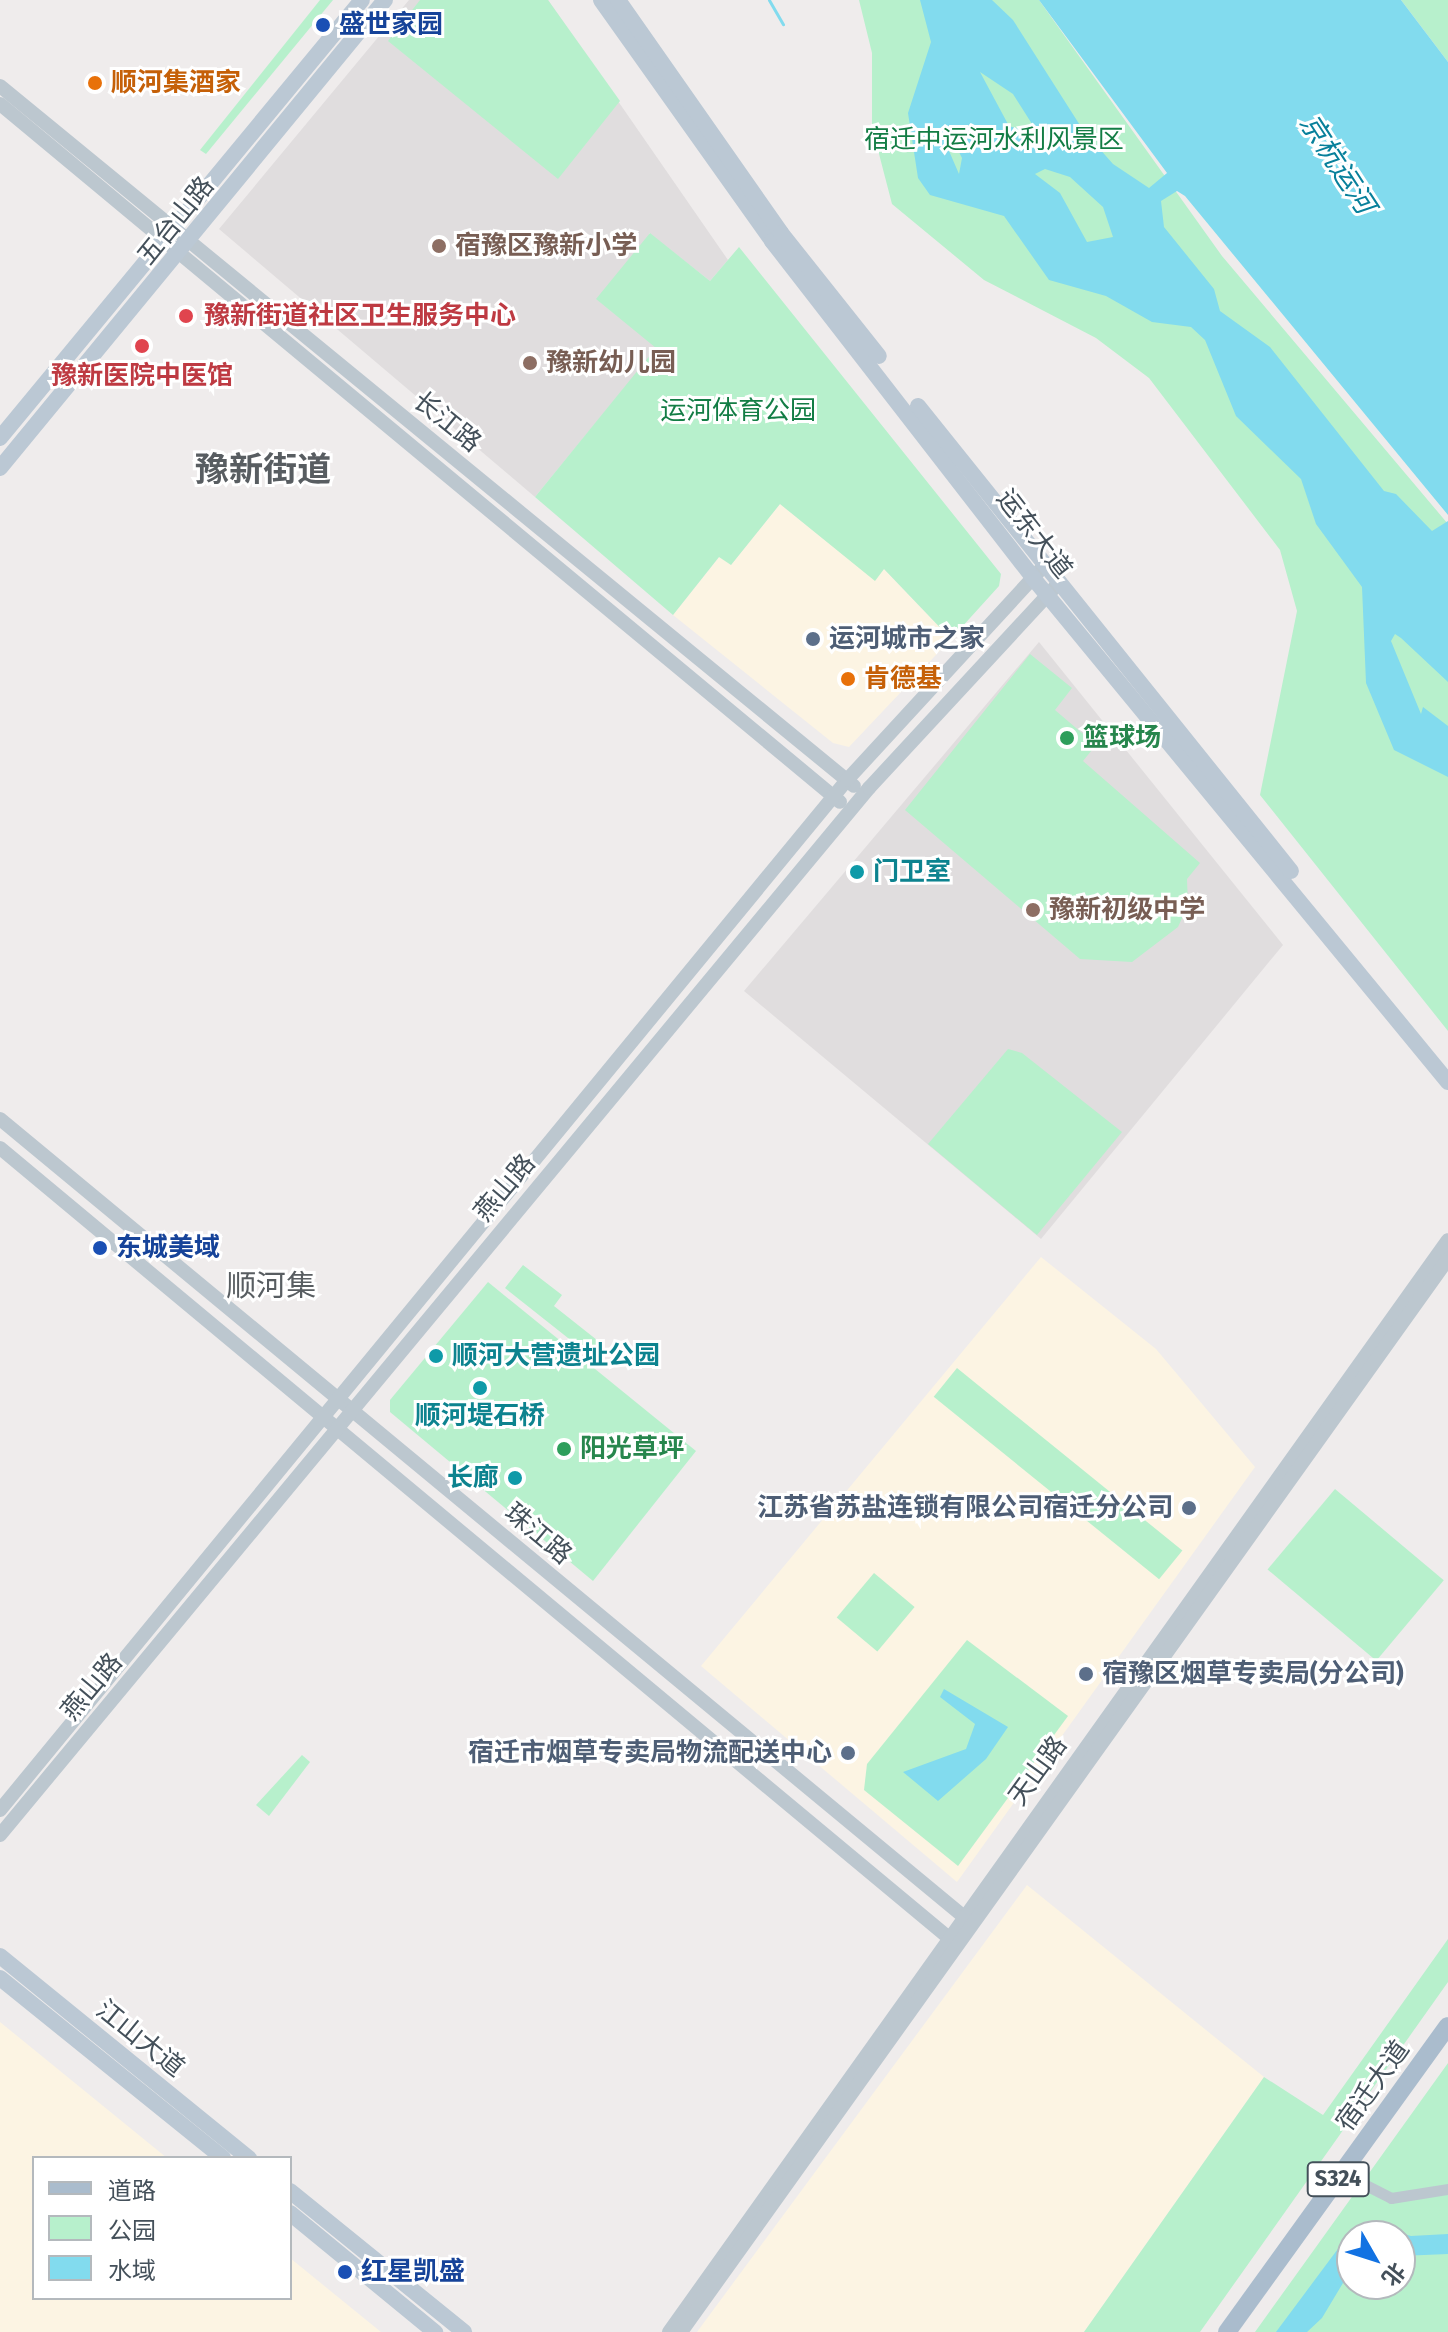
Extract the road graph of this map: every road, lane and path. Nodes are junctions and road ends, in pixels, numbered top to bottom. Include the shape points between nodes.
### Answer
1 (362, 0) edge
2 (385, 0) edge
3 (601, 0) edge
4 (618, 0) edge
5 (0, 86) edge
6 (0, 104) edge
7 (169, 235) junction
8 (185, 249) junction
9 (0, 438) edge
10 (0, 468) edge
11 (1046, 564) junction
12 (1033, 578) junction
13 (1054, 587) junction
14 (847, 780) junction
15 (863, 794) junction
16 (834, 796) junction
17 (850, 811) junction
18 (1448, 1065) edge
19 (1448, 1082) edge
20 (0, 1119) edge
21 (0, 1148) edge
22 (1448, 1240) edge
23 (1448, 1259) edge
24 (336, 1398) junction
25 (351, 1410) junction
26 (321, 1417) junction
27 (336, 1429) junction
28 (0, 1810) edge
29 (0, 1835) edge
30 (968, 1920) junction
31 (953, 1941) junction
32 (0, 1956) edge
33 (0, 1978) edge
34 (1448, 2026) edge
35 (1448, 2043) edge
36 (221, 2156) edge
37 (247, 2156) edge
38 (1346, 2176) junction
39 (1448, 2189) edge
40 (292, 2193) edge
41 (292, 2215) edge
42 (435, 2332) edge
43 (464, 2332) edge
44 (669, 2332) edge
45 (681, 2332) edge
46 (1227, 2332) edge
47 (1240, 2332) edge

1 - 7 main road, 五台山路
2 - 8 main road, 五台山路
3 - 12 main road, 运东大道 via 772,241
4 - 11 main road, 运东大道 via 781,233
5 - 7 street, 长江路
6 - 7 street, 长江路
7 - 8 street, 长江路
7 - 9 main road, 五台山路
8 - 10 main road, 五台山路
8 - 14 street, 长江路
8 - 16 street, 长江路
11 - 12 street, 燕山路
11 - 13 main road, 运东大道
12 - 13 main road, 运东大道
12 - 14 street, 燕山路
13 - 15 street, 燕山路
13 - 18 main road, 运东大道
13 - 19 main road, 运东大道
14 - 15 street, 长江路
14 - 16 street, 燕山路
15 - 17 street, 燕山路
16 - 17 street, 长江路
16 - 24 street, 燕山路
17 - 25 street, 燕山路
20 - 24 street, 珠江路
21 - 26 street, 珠江路
22 - 30 street, 天山路
23 - 30 street, 天山路
24 - 25 street, 珠江路
24 - 26 street, 燕山路
25 - 27 street, 燕山路
25 - 30 street, 珠江路
26 - 27 street, 珠江路
26 - 28 street, 燕山路
27 - 29 street, 燕山路
27 - 31 street, 珠江路
30 - 31 street, 天山路
31 - 44 street, 天山路
31 - 45 street, 天山路
32 - 37 main road, 江山大道
33 - 36 main road, 江山大道
34 - 38 main road, 宿迁大道 / S324
35 - 38 main road, 宿迁大道 / S324
38 - 39 street via 1391,2198
38 - 46 main road, 宿迁大道 / S324
38 - 47 main road, 宿迁大道 / S324
40 - 43 main road
41 - 42 main road

